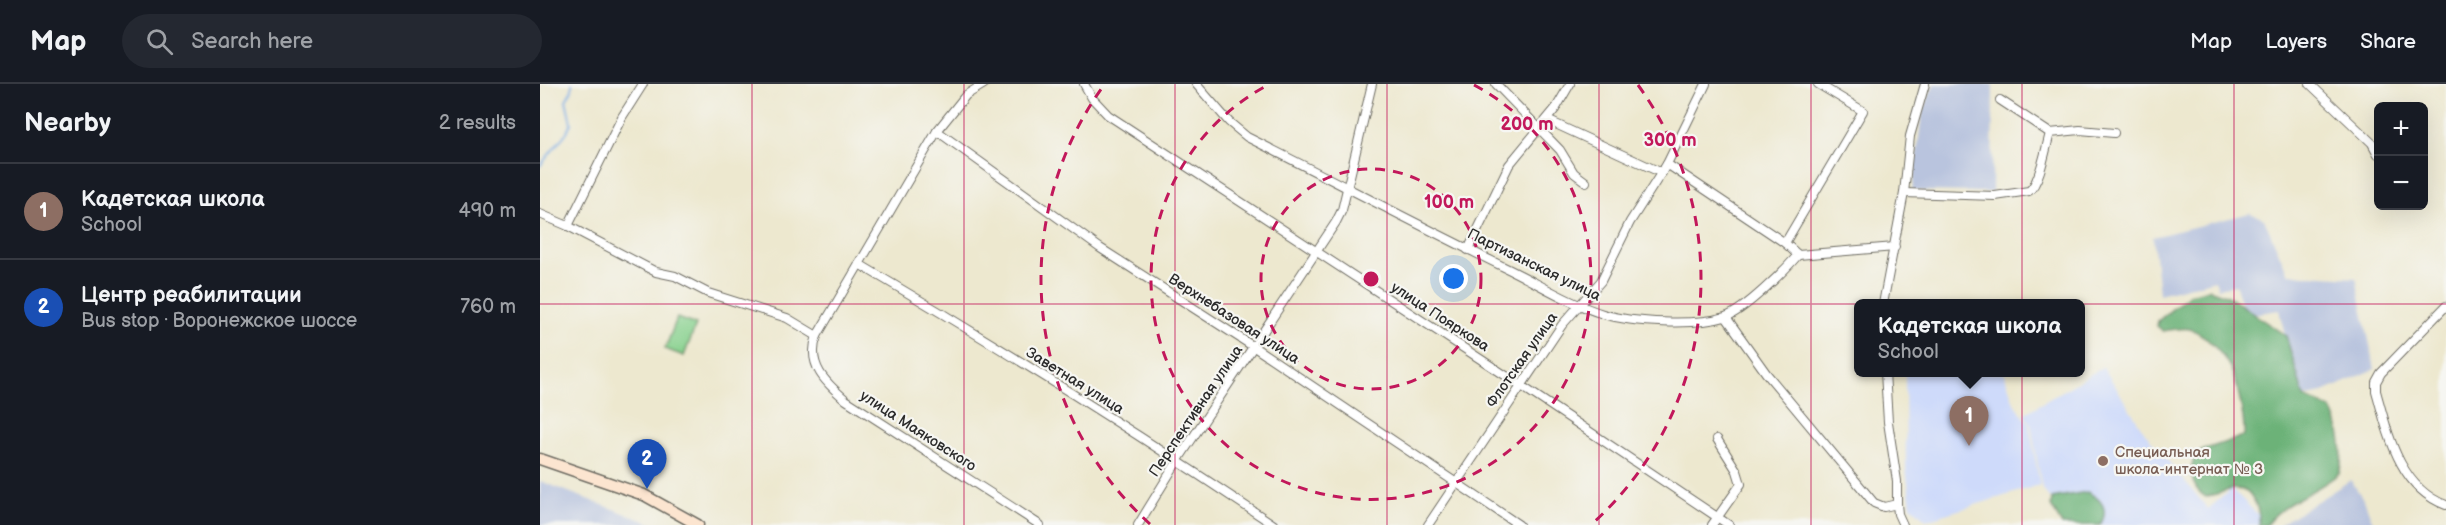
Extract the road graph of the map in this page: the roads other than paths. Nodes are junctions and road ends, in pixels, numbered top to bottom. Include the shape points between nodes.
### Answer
1 (643, 84) edge
2 (984, 84) edge
3 (1084, 84) edge
4 (1196, 84) edge
5 (1372, 84) edge
6 (1496, 84) edge
7 (1570, 84) edge
8 (1706, 84) edge
9 (1818, 84) edge
10 (1925, 84) edge
11 (2310, 84) edge
12 (2000, 100) dead end
13 (1547, 120) junction
14 (1538, 128) junction
15 (937, 131) junction
16 (2050, 133) junction
17 (2114, 133) dead end
18 (2374, 146) edge
19 (1667, 164) junction
20 (1662, 173) junction
21 (1586, 182) dead end
22 (1347, 188) junction
23 (1904, 193) junction
24 (540, 214) edge
25 (567, 226) junction
26 (1785, 243) junction
27 (1895, 247) junction
28 (1468, 250) junction
29 (1317, 253) junction
30 (1798, 255) junction
31 (859, 264) junction
32 (1884, 299) edge
33 (1580, 304) junction
34 (2446, 306) edge
35 (1726, 316) junction
36 (817, 336) junction
37 (1254, 347) junction
38 (1885, 377) edge
39 (1520, 385) junction
40 (1717, 439) dead end
41 (540, 459) edge
42 (1178, 460) junction
43 (1454, 483) junction
44 (1897, 504) junction
45 (2446, 505) edge
46 (1717, 517) junction
47 (1900, 524) edge
48 (698, 525) edge
49 (1040, 525) edge
50 (1138, 525) edge
51 (1274, 525) edge
52 (1428, 525) edge
53 (1519, 525) edge
54 (1712, 525) edge
55 (1729, 525) edge

1 - 25 street
2 - 15 street via 966,95
3 - 29 street, улица Пояркова via 1108,116
4 - 22 street, Партизанская улица via 1247,137
5 - 22 street, Перспективная улица
6 - 14 street
7 - 13 street
8 - 19 street, Флотская улица
9 - 26 street via 1863,111
10 - 23 street via 1910,136
11 - 18 street
12 - 16 street
13 - 14 street
13 - 20 street
14 - 21 street
14 - 28 street via 1502,176
15 - 31 street
15 - 37 street, Верхнебазовая улица via 1100,248
16 - 17 street
16 - 23 street via 2037,180 2029,191 1995,196
19 - 20 street, Флотская улица
19 - 26 street
20 - 33 street, Флотская улица via 1630,222 1601,281
22 - 28 street, Партизанская улица
22 - 29 street, Перспективная улица via 1342,210
23 - 27 street
24 - 25 street
25 - 36 street via 656,272 787,318
26 - 30 street
27 - 30 street
27 - 32 street
28 - 33 street, Партизанская улица
29 - 37 street, Перспективная улица
29 - 39 street, улица Пояркова
30 - 35 street, Партизанская улица via 1778,276
31 - 36 street
31 - 42 street, Заветная улица
33 - 35 street, Партизанская улица via 1603,314 1648,321
33 - 39 street, Флотская улица
34 - 45 street via 2381,373 2376,391 2403,470 2436,501
35 - 44 street via 1766,373 1874,503 1884,507
36 - 49 street, улица Маяковского via 817,371 828,385
37 - 42 street, Перспективная улица
37 - 43 street, Верхнебазовая улица
38 - 44 street
39 - 43 street, Флотская улица
39 - 46 street, улица Пояркова
40 - 46 street via 1741,479
41 - 48 main road via 644,495
42 - 50 street, Перспективная улица
42 - 51 street, Заветная улица
43 - 52 street, Флотская улица
43 - 53 street, Верхнебазовая улица
44 - 47 street
46 - 54 street
46 - 55 street, улица Пояркова

